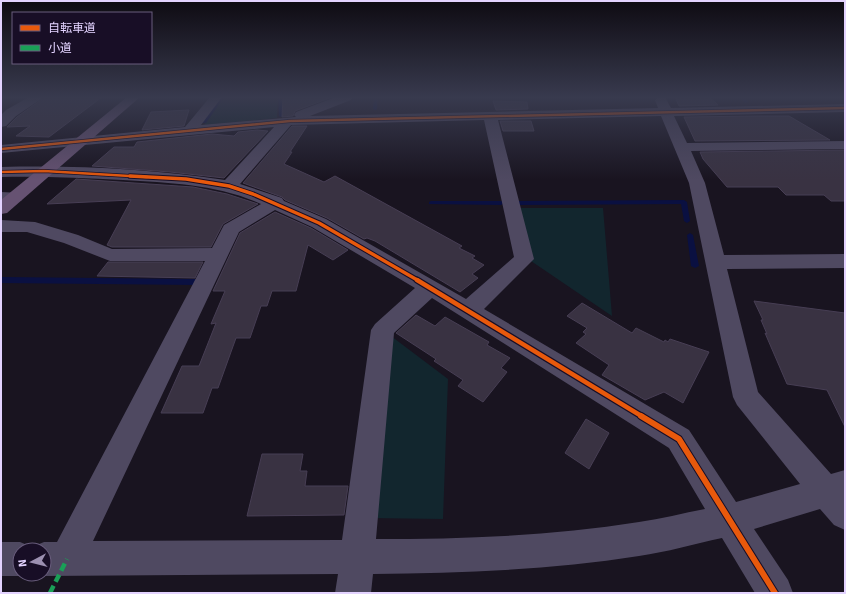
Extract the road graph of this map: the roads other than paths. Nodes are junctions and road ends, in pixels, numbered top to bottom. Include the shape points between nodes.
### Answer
1 (100, 125) edge
2 (194, 125) edge
3 (251, 125) edge
4 (285, 125) edge
5 (492, 125) edge
6 (672, 125) edge
7 (189, 131) junction
8 (80, 141) junction
9 (845, 145) edge
10 (682, 147) junction
11 (1, 149) edge
12 (44, 171) junction
13 (1, 172) edge
14 (229, 186) junction
15 (8, 197) edge
16 (276, 202) junction
17 (1, 209) edge
18 (1, 226) edge
19 (218, 254) junction
20 (845, 261) edge
21 (715, 262) junction
22 (430, 287) junction
23 (468, 310) junction
24 (839, 498) edge
25 (730, 520) junction
26 (356, 558) junction
27 (1, 559) edge
28 (12, 559) edge
29 (55, 559) edge
30 (353, 593) edge
31 (775, 593) edge

1 - 8 main road
2 - 7 street
3 - 7 street
4 - 14 street
5 - 23 street via 524,259
6 - 10 street
7 - 8 street
8 - 11 street
8 - 12 main road
9 - 10 street
10 - 21 street via 697,183
12 - 13 street
12 - 14 street via 186,179
12 - 15 main road
14 - 16 street
15 - 17 main road
16 - 19 street via 231,228
16 - 22 street via 320,223
18 - 19 street via 28,226 71,238 110,255
19 - 29 street
20 - 21 street
21 - 24 street via 746,397
22 - 23 street
22 - 26 street via 383,330
23 - 25 street via 679,439
24 - 25 street
25 - 26 street via 640,539 562,549 465,556
25 - 31 street
26 - 29 street
26 - 30 street
27 - 28 street

